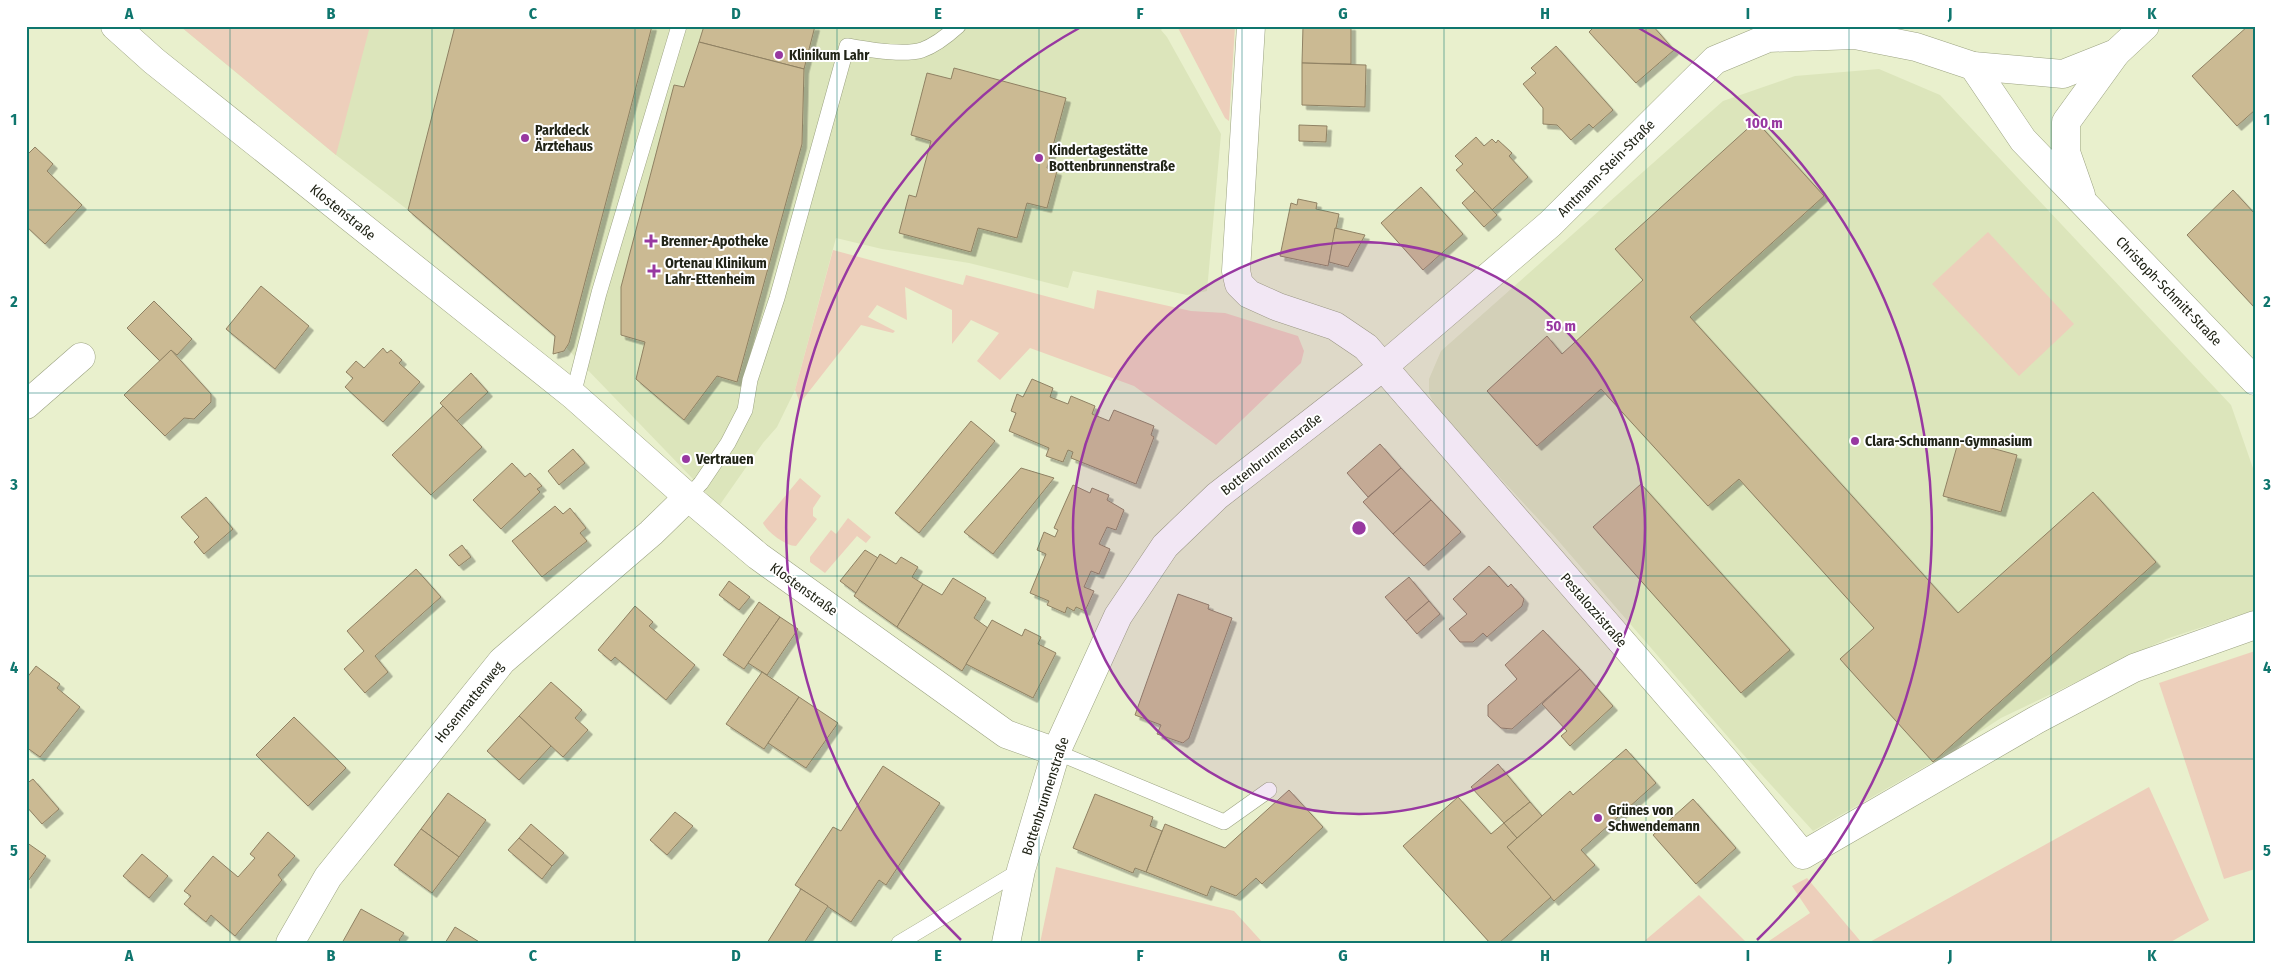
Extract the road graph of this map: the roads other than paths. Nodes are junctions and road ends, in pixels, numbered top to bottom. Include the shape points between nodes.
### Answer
1 (115, 26) edge
2 (679, 26) edge
3 (958, 26) edge
4 (1251, 26) edge
5 (2145, 26) edge
6 (1854, 31) edge
7 (2116, 52) junction
8 (1973, 66) junction
9 (2083, 201) junction
10 (81, 357) dead end
11 (1384, 366) junction
12 (2255, 381) edge
13 (573, 395) junction
14 (26, 405) edge
15 (688, 498) junction
16 (2255, 625) edge
17 (1056, 752) junction
18 (1270, 790) dead end
19 (1021, 870) junction
20 (290, 943) edge
21 (899, 943) edge
22 (1006, 943) edge

1 - 13 street, Klostenstraße via 154,61
2 - 13 lane via 599,293
3 - 15 lane via 941,41 920,50 897,52 846,46 777,298 750,380 745,410 728,442
4 - 11 street via 1236,271 1239,284 1249,294 1278,307 1335,326 1366,347
5 - 7 street
6 - 8 street
6 - 11 street, Amtmann-Stein-Straße via 1768,38 1715,60 1550,224
7 - 8 street via 2063,74
7 - 9 street, Christoph-Schmitt-Straße via 2066,122 2066,152
8 - 9 street, Christoph-Schmitt-Straße via 2023,140
9 - 12 street, Christoph-Schmitt-Straße
10 - 14 street
11 - 16 street, Pestalozzistraße via 1803,855 2036,720 2134,668
11 - 17 street, Bottenbrunnenstraße via 1257,463 1165,546 1118,616
13 - 15 street, Klostenstraße
15 - 17 street, Klostenstraße via 758,556 1006,734
15 - 20 street, Hosenmattenweg via 502,661 328,876
17 - 18 lane via 1224,822
17 - 19 street, Bottenbrunnenstraße
19 - 21 lane
19 - 22 street, Bottenbrunnenstraße

